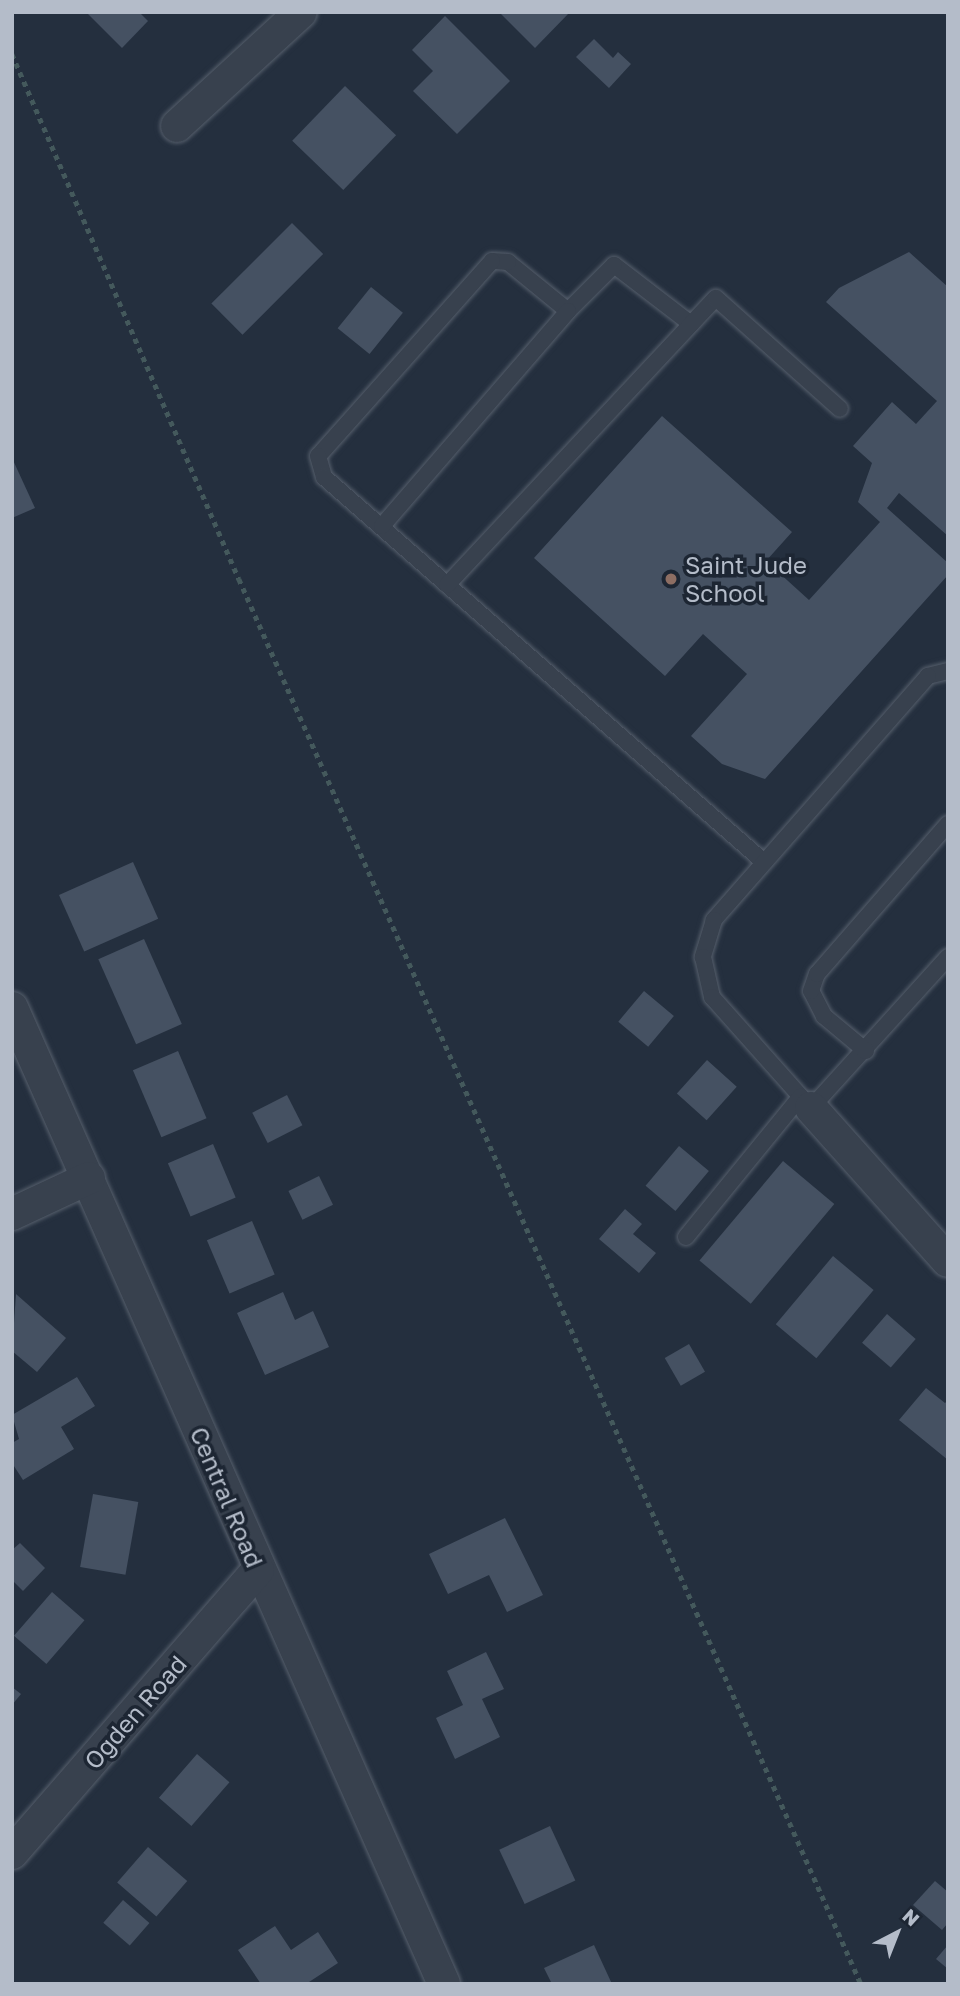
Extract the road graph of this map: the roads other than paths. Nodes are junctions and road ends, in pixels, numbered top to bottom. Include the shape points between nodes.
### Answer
1 (301, 12) edge
2 (177, 126) dead end
3 (568, 311) junction
4 (691, 324) junction
5 (840, 409) dead end
6 (382, 526) junction
7 (447, 585) junction
8 (948, 671) edge
9 (948, 824) edge
10 (764, 862) junction
11 (948, 957) edge
12 (12, 1008) edge
13 (866, 1051) junction
14 (806, 1102) junction
15 (89, 1178) junction
16 (12, 1214) edge
17 (687, 1237) dead end
18 (948, 1261) edge
19 (258, 1570) junction
20 (12, 1853) edge
21 (444, 1984) edge

1 - 2 street
3 - 4 lane via 614,265
3 - 6 lane
3 - 6 lane via 508,262 492,261 318,456 324,477
4 - 5 lane via 716,299
4 - 7 lane
6 - 7 lane
7 - 10 lane
8 - 10 lane via 928,676
9 - 13 lane via 817,974 811,990 824,1016
10 - 14 lane via 714,920 703,957 712,997
11 - 13 lane
12 - 15 street, Central Road
13 - 14 lane
14 - 17 lane
14 - 18 street
15 - 16 street
15 - 19 street, Central Road
19 - 20 street, Ogden Road
19 - 21 street, Central Road

